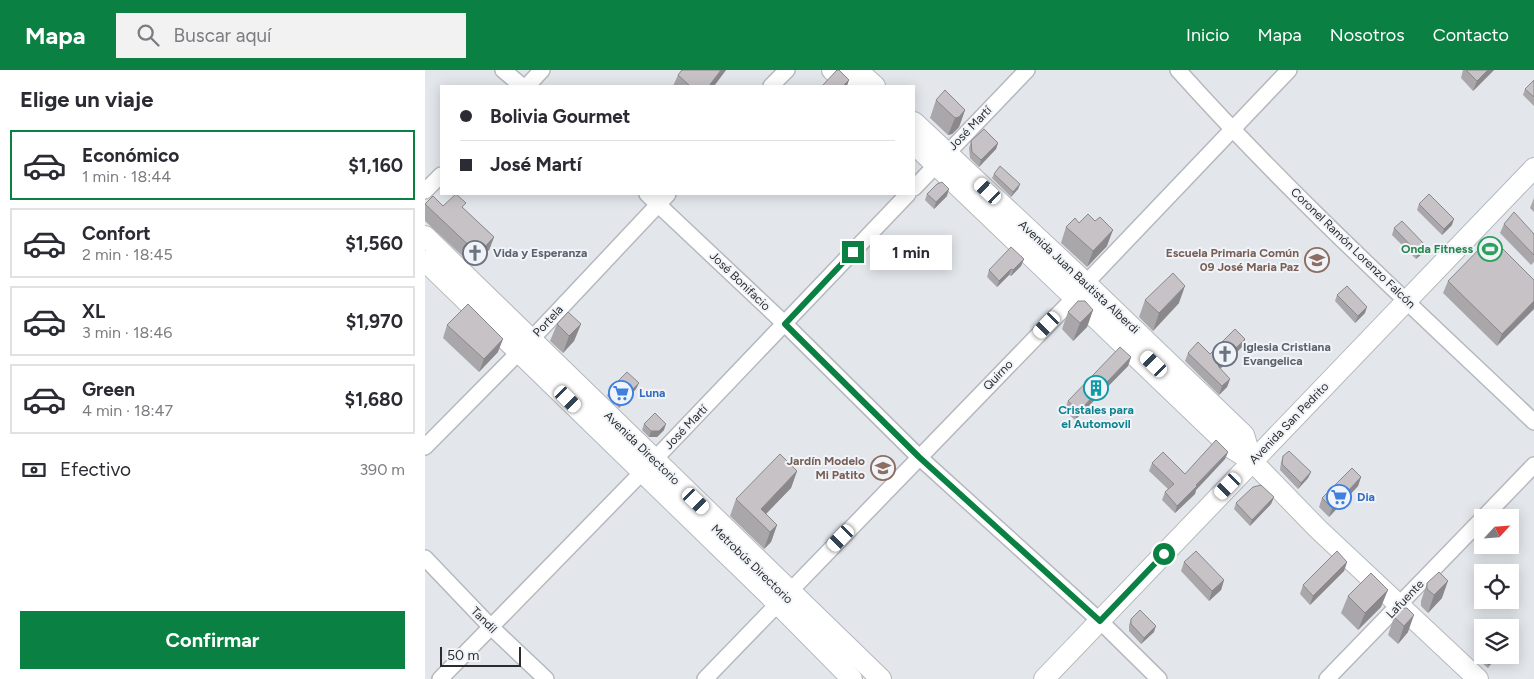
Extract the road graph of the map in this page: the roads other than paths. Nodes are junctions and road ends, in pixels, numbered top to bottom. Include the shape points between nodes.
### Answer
1 (503, 70) edge
2 (543, 70) edge
3 (787, 70) edge
4 (832, 70) edge
5 (844, 70) edge
6 (857, 70) edge
7 (1027, 70) edge
8 (1178, 70) edge
9 (1289, 70) edge
10 (521, 85) edge
11 (528, 85) edge
12 (772, 85) edge
13 (849, 85) edge
14 (860, 85) edge
15 (874, 85) edge
16 (915, 123) edge
17 (1232, 130) junction
18 (915, 136) edge
19 (915, 145) edge
20 (941, 159) junction
21 (1534, 168) edge
22 (440, 175) edge
23 (915, 187) edge
24 (425, 191) edge
25 (907, 195) edge
26 (658, 197) edge
27 (425, 236) edge
28 (425, 248) edge
29 (425, 261) edge
30 (1079, 291) junction
31 (1407, 301) junction
32 (785, 324) junction
33 (530, 347) junction
34 (1534, 422) edge
35 (425, 447) edge
36 (919, 457) junction
37 (1252, 461) junction
38 (1534, 465) edge
39 (649, 466) junction
40 (1492, 509) edge
41 (1474, 527) edge
42 (425, 558) edge
43 (784, 598) junction
44 (1399, 604) junction
45 (1100, 621) junction
46 (491, 627) junction
47 (440, 679) edge
48 (546, 679) edge
49 (705, 679) edge
50 (852, 679) edge
51 (870, 679) edge
52 (881, 679) edge
53 (1044, 679) edge
54 (1159, 679) edge
55 (1327, 679) edge
56 (1478, 679) edge

1 - 10 street
2 - 11 street
3 - 12 street
4 - 13 main road
5 - 14 street
6 - 15 main road
7 - 20 street, José Martí
8 - 17 street, Coronel Ramón Lorenzo Falcón
9 - 17 street, Quirno
16 - 20 main road, Avenida Juan Bautista Alberdi
17 - 30 street, Quirno
17 - 31 street, Coronel Ramón Lorenzo Falcón
18 - 20 street
19 - 20 main road, Avenida Juan Bautista Alberdi
20 - 23 street, José Martí
20 - 30 main road, Avenida Juan Bautista Alberdi
21 - 31 main road, Avenida San Pedrito
22 - 24 street
25 - 32 street, José Martí
26 - 32 street, José Bonifacio
26 - 33 street, Portela
27 - 33 main road, Avenida Directorio
28 - 33 street
29 - 33 main road, Avenida Directorio
30 - 36 street, Quirno
30 - 37 main road, Avenida Juan Bautista Alberdi via 1231,448
31 - 34 street, Coronel Ramón Lorenzo Falcón
31 - 37 main road, Avenida San Pedrito
32 - 36 street, José Bonifacio
32 - 39 street, José Martí
33 - 35 street, Portela
33 - 39 main road, Avenida Directorio
36 - 43 street, Quirno
36 - 45 street, José Bonifacio
37 - 44 main road, Avenida Juan Bautista Alberdi via 1318,529
37 - 45 main road, Avenida San Pedrito
38 - 40 street, Lafuente
39 - 43 main road, Avenida Directorio
39 - 46 street, José Martí
41 - 44 street, Lafuente
42 - 46 street, Tandil
43 - 49 street, Quirno
43 - 50 main road, Avenida Directorio
43 - 51 street, Metrobús Directorio
43 - 52 main road, Avenida Directorio
44 - 55 street, Lafuente
44 - 56 main road, Avenida Juan Bautista Alberdi
45 - 53 main road, Avenida San Pedrito
45 - 54 street, José Bonifacio
46 - 47 street, José Martí
46 - 48 street, Tandil

